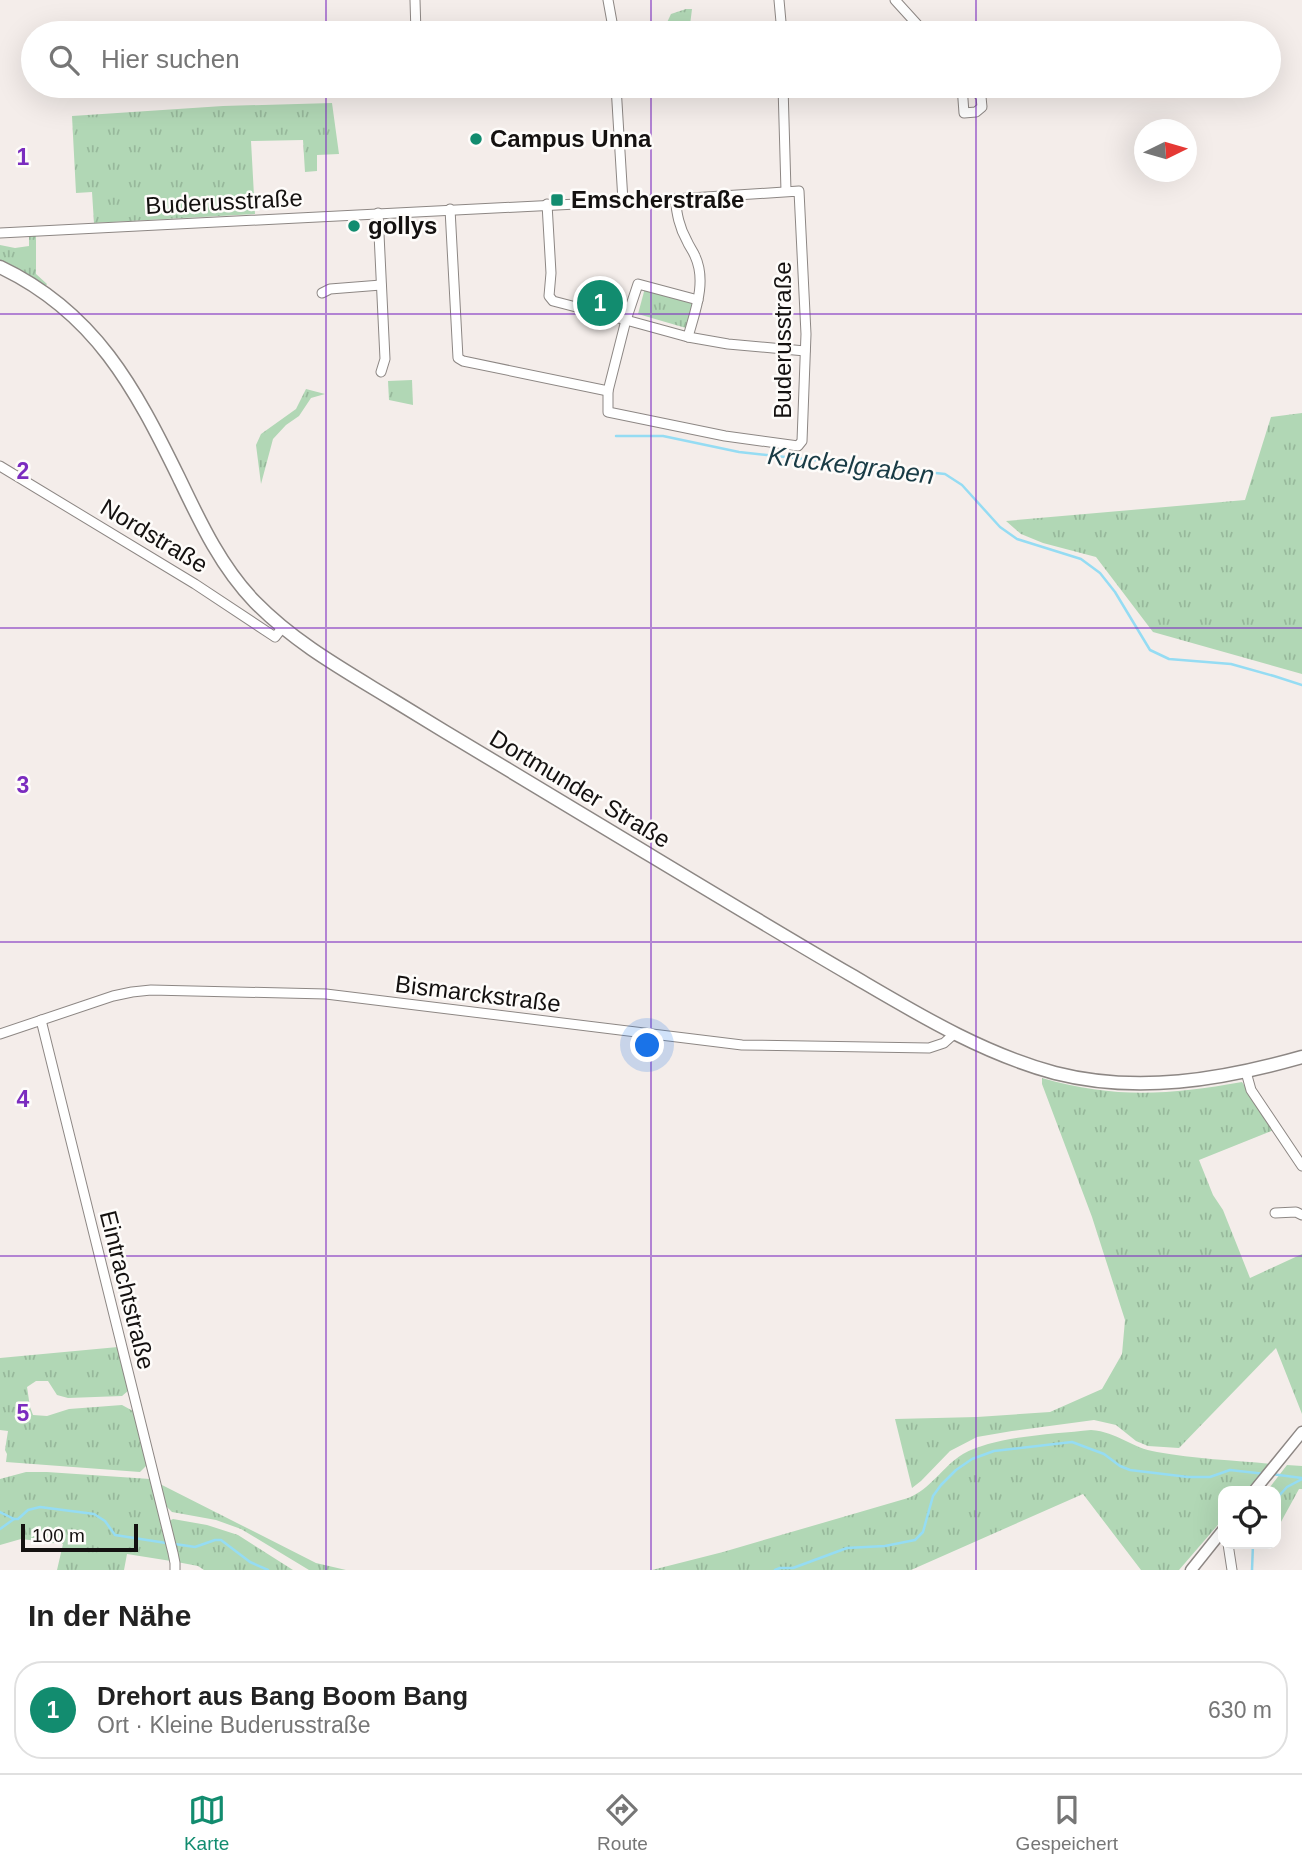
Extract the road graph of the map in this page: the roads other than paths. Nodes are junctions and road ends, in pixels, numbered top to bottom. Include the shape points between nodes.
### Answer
1 (415, 0) edge
2 (608, 0) edge
3 (779, 0) edge
4 (895, 0) edge
5 (416, 21) edge
6 (612, 21) edge
7 (781, 21) edge
8 (914, 21) edge
9 (617, 98) edge
10 (783, 98) edge
11 (962, 98) edge
12 (981, 98) edge
13 (786, 191) junction
14 (675, 199) junction
15 (623, 201) junction
16 (547, 204) junction
17 (450, 209) junction
18 (378, 213) junction
19 (0, 233) edge
20 (0, 267) edge
21 (381, 285) junction
22 (322, 293) dead end
23 (698, 300) junction
24 (626, 320) junction
25 (688, 337) junction
26 (805, 351) junction
27 (382, 372) dead end
28 (608, 391) junction
29 (0, 466) edge
30 (282, 628) junction
31 (41, 1020) junction
32 (0, 1034) edge
33 (954, 1034) junction
34 (1302, 1057) edge
35 (1246, 1072) junction
36 (1302, 1167) edge
37 (1275, 1213) dead end
38 (1302, 1215) edge
39 (1302, 1432) edge
40 (1259, 1486) edge
41 (1218, 1538) edge
42 (1229, 1549) edge
43 (175, 1570) edge
44 (1191, 1570) edge
45 (1232, 1570) edge

1 - 5 street
2 - 6 street
3 - 7 street
4 - 8 street
9 - 15 street
10 - 13 street
11 - 12 street via 964,113 982,107
13 - 14 street, Buderusstraße
13 - 26 street, Buderusstraße via 799,191
14 - 15 street, Buderusstraße
14 - 23 street via 681,230 698,264
15 - 16 street, Buderusstraße
16 - 17 street, Buderusstraße
16 - 24 street via 550,299
17 - 18 street, Buderusstraße
17 - 28 street via 458,358
18 - 19 street, Buderusstraße
18 - 21 street
20 - 30 main road, Dortmunder Straße via 41,289 86,327 104,349 130,384 232,576
21 - 22 street
21 - 27 street
23 - 24 street via 638,284
23 - 25 street
24 - 25 street
24 - 28 street
25 - 26 street
26 - 28 street, Buderusstraße via 799,446 608,412
29 - 30 street, Nordstraße via 275,637
30 - 33 main road, Dortmunder Straße via 472,748
31 - 32 street, Bismarckstraße
31 - 33 street, Bismarckstraße via 113,996 150,990 326,994 742,1045 929,1048
31 - 43 street, Eintrachtstraße
33 - 35 main road, Dortmunder Straße via 1011,1059 1097,1081 1165,1083
34 - 35 main road, Dortmunder Straße
35 - 36 street via 1251,1090
37 - 38 street
39 - 40 street
41 - 44 street
42 - 45 street

